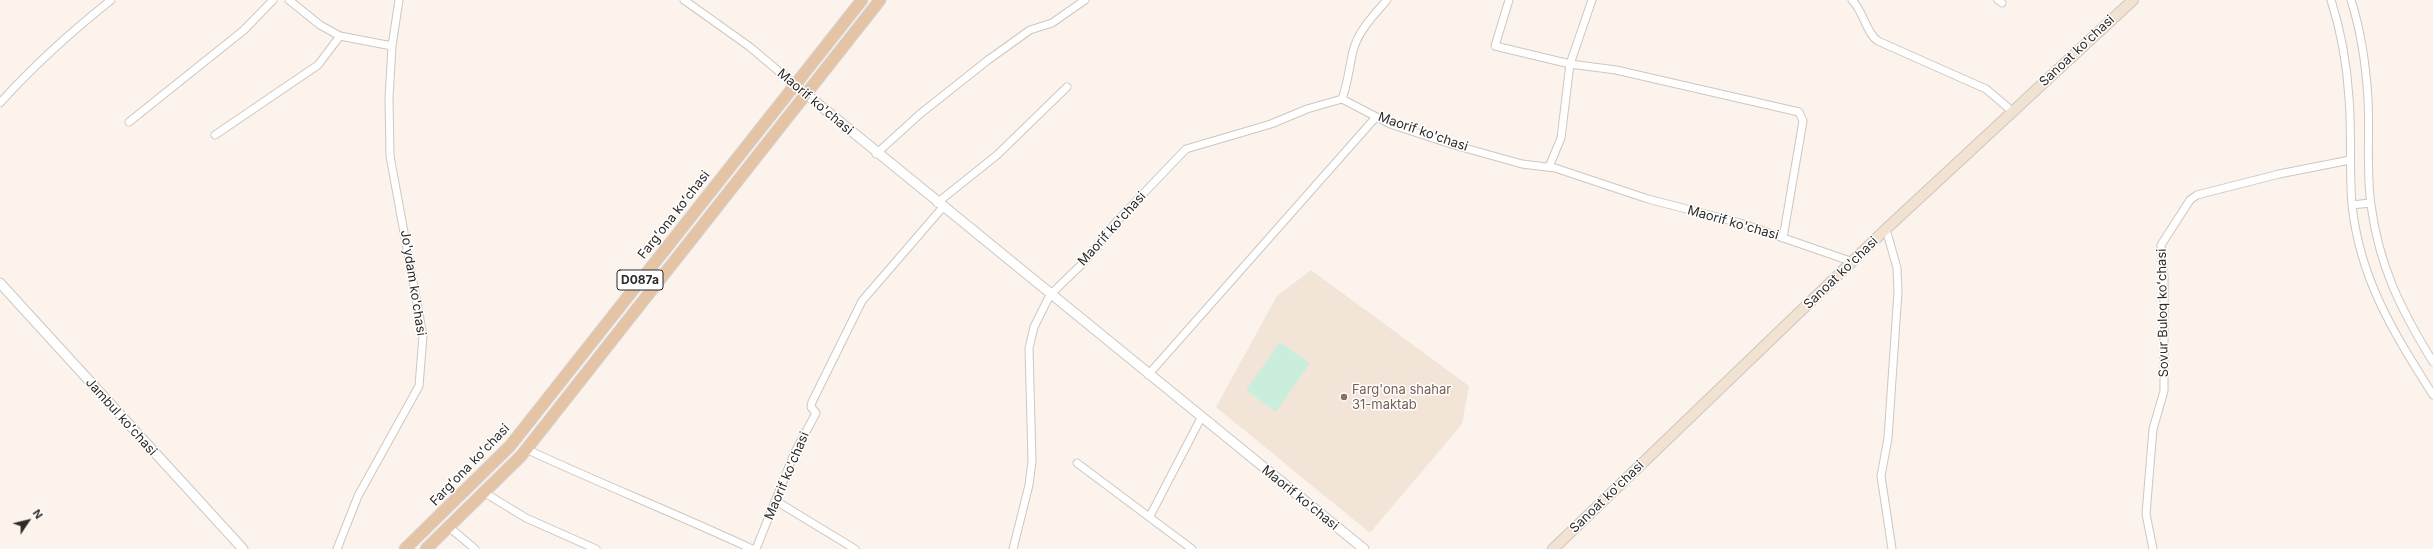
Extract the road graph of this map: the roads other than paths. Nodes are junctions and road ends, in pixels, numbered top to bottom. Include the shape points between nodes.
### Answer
1 (111, 0) edge
2 (273, 0) edge
3 (289, 0) edge
4 (399, 0) edge
5 (684, 0) edge
6 (862, 0) edge
7 (880, 0) edge
8 (1085, 0) edge
9 (1387, 0) edge
10 (1509, 0) edge
11 (1592, 0) edge
12 (1852, 0) edge
13 (2133, 0) edge
14 (2331, 0) edge
15 (2350, 0) edge
16 (340, 36) junction
17 (392, 46) junction
18 (1570, 64) junction
19 (795, 85) junction
20 (1067, 87) dead end
21 (805, 95) junction
22 (1342, 99) junction
23 (0, 103) edge
24 (2012, 111) junction
25 (1376, 117) junction
26 (129, 122) dead end
27 (215, 135) dead end
28 (876, 154) junction
29 (2350, 160) junction
30 (1549, 167) junction
31 (2370, 203) junction
32 (940, 205) junction
33 (2352, 205) junction
34 (1886, 229) junction
35 (1783, 238) junction
36 (1853, 262) junction
37 (0, 283) edge
38 (1050, 295) junction
39 (2433, 362) edge
40 (1148, 375) junction
41 (2433, 395) edge
42 (1201, 418) junction
43 (526, 449) junction
44 (1077, 463) dead end
45 (485, 493) junction
46 (776, 501) junction
47 (1150, 516) junction
48 (449, 527) junction
49 (243, 549) edge
50 (338, 549) edge
51 (405, 549) edge
52 (426, 549) edge
53 (475, 549) edge
54 (596, 549) edge
55 (752, 549) edge
56 (756, 549) edge
57 (855, 549) edge
58 (1013, 549) edge
59 (1192, 549) edge
60 (1364, 549) edge
61 (1553, 549) edge
62 (1892, 549) edge
63 (2153, 549) edge

1 - 23 street via 59,43
2 - 26 street via 244,30
3 - 16 street via 320,25
4 - 17 street, Jo'ydam ko'chasi
5 - 19 street, Maorif ko'chasi via 750,47
6 - 19 main road, Fargʻona koʻchasi / D087a
7 - 21 main road, D087a
8 - 28 street via 1052,22 1030,30 988,60 920,114
9 - 22 street via 1367,23 1353,50 1348,83
10 - 18 street via 1495,46
11 - 18 street
12 - 24 street via 1860,8 1873,38 1986,89
13 - 24 main road, Sanoat ko'chasi
14 - 29 street via 2344,53 2350,100
15 - 31 street via 2362,50 2368,98
16 - 17 street
16 - 27 street via 318,66
17 - 50 street, Jo'ydam ko'chasi via 389,98 390,156 424,336 420,386 358,496
18 - 30 street via 1561,138
18 - 35 street via 1616,70 1799,112 1803,121
19 - 21 street, Maorif ko'chasi
19 - 51 main road, Fargʻona koʻchasi / D087a via 510,446
20 - 32 street via 997,155
21 - 28 street, Maorif ko'chasi
21 - 43 main road, D087a
22 - 25 street, Maorif ko'chasi
22 - 38 street, Maorif ko'chasi via 1271,124 1186,149 1117,221 1082,264
24 - 34 main road, Sanoat ko'chasi
25 - 30 street, Maorif ko'chasi via 1454,145 1522,164
25 - 40 street
28 - 32 street, Maorif ko'chasi
29 - 33 street
29 - 63 street, Sovur Buloq koʻchasi via 2279,174 2197,195 2190,200 2161,245 2164,278 2164,391 2153,429 2146,514
30 - 35 street, Maorif ko'chasi
31 - 33 street
31 - 39 street via 2377,245 2390,284 2407,320
32 - 38 street, Maorif ko'chasi
32 - 46 street, Maorif ko'chasi via 862,301 812,402 816,413 794,454
33 - 41 street via 2360,250 2373,291 2391,329
34 - 36 main road, Sanoat ko'chasi
34 - 62 street via 1897,268 1898,292 1888,438 1881,476
35 - 36 street, Maorif ko'chasi
36 - 61 main road, Sanoat ko'chasi
37 - 49 street, Jambul koʻchasi
38 - 40 street, Maorif ko'chasi
38 - 58 street via 1034,327 1029,348 1032,461 1029,485
40 - 42 street, Maorif ko'chasi
42 - 47 street
42 - 60 street, Maorif ko'chasi
43 - 45 main road, D087a
43 - 55 street
44 - 47 street
45 - 48 main road, D087a
45 - 54 street via 526,518
46 - 56 street, Maorif ko'chasi
46 - 57 street
47 - 59 street
48 - 52 main road, D087a
48 - 53 street

